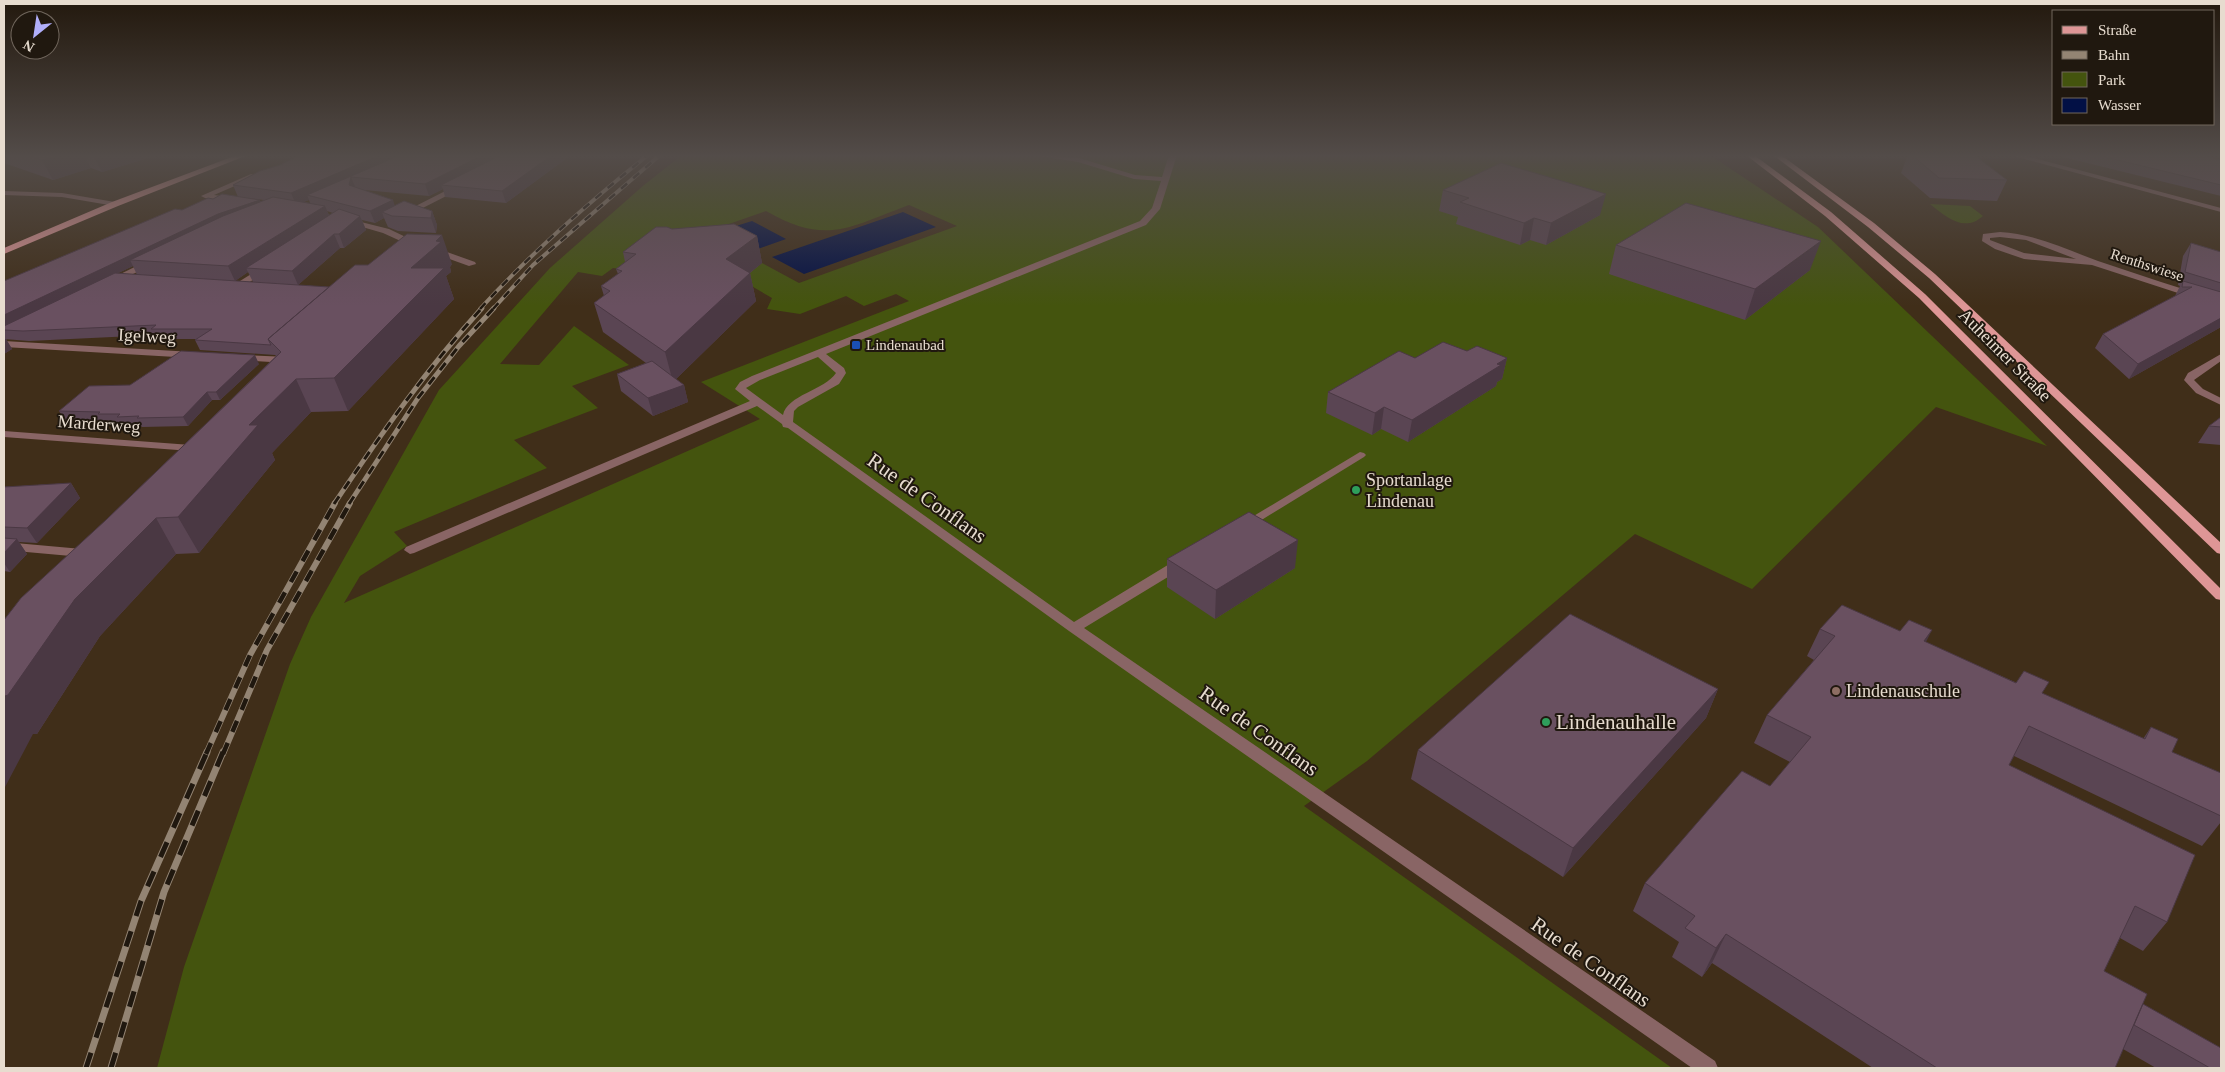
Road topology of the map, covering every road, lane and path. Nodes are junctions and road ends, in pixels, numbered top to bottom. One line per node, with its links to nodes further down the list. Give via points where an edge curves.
1 (113, 205): 11 (main road)
2 (423, 205): 8 (street)
3 (1157, 205): 23 (street, Rue de Conflans, via 1143,223)
4 (1816, 205): 40 (main road, Auheimer Straße, via 1922,296)
5 (1844, 205): 37 (main road, Auheimer Straße, via 1932,276)
6 (2203, 205): 7 (street)
7 (2221, 210)
8 (394, 219)
9 (337, 220): 10 (street, via 381,225)
10 (418, 245): 13 (street); 15 (street)
11 (4, 250)
12 (160, 258): 17 (street)
13 (400, 259)
14 (2092, 262): 14 (street, Renthswiese, via 2014,253 1995,247 1986,241 1986,236 2020,236); 21 (street, Renthswiese)
15 (472, 264)
16 (269, 265): 20 (street, via 232,286)
17 (117, 278): 18 (street); 19 (street)
18 (135, 280)
19 (100, 286)
20 (256, 287)
21 (2221, 304)
22 (4, 344): 24 (street, Igelweg)
23 (819, 353): 28 (street, Rue de Conflans, via 740,386 742,392); 30 (street, via 842,373 835,382 794,405 789,411)
24 (200, 355)
25 (229, 357): 27 (street, via 291,357)
26 (2221, 357): 29 (street, via 2189,380 2204,394)
27 (274, 373)
28 (757, 402): 30 (street, Rue de Conflans); 36 (street)
29 (2221, 402)
30 (787, 425): 41 (street, Rue de Conflans)
31 (4, 434): 33 (street, Marderweg, via 195,445)
32 (1360, 455): 34 (street)
33 (178, 462)
34 (1235, 531)
35 (4, 546): 39 (street, via 85,550)
36 (410, 550)
37 (2221, 550)
38 (1193, 556): 41 (street)
39 (68, 566)
40 (2221, 596)
41 (1074, 628): 42 (street, Rue de Conflans)
42 (1708, 1068)

